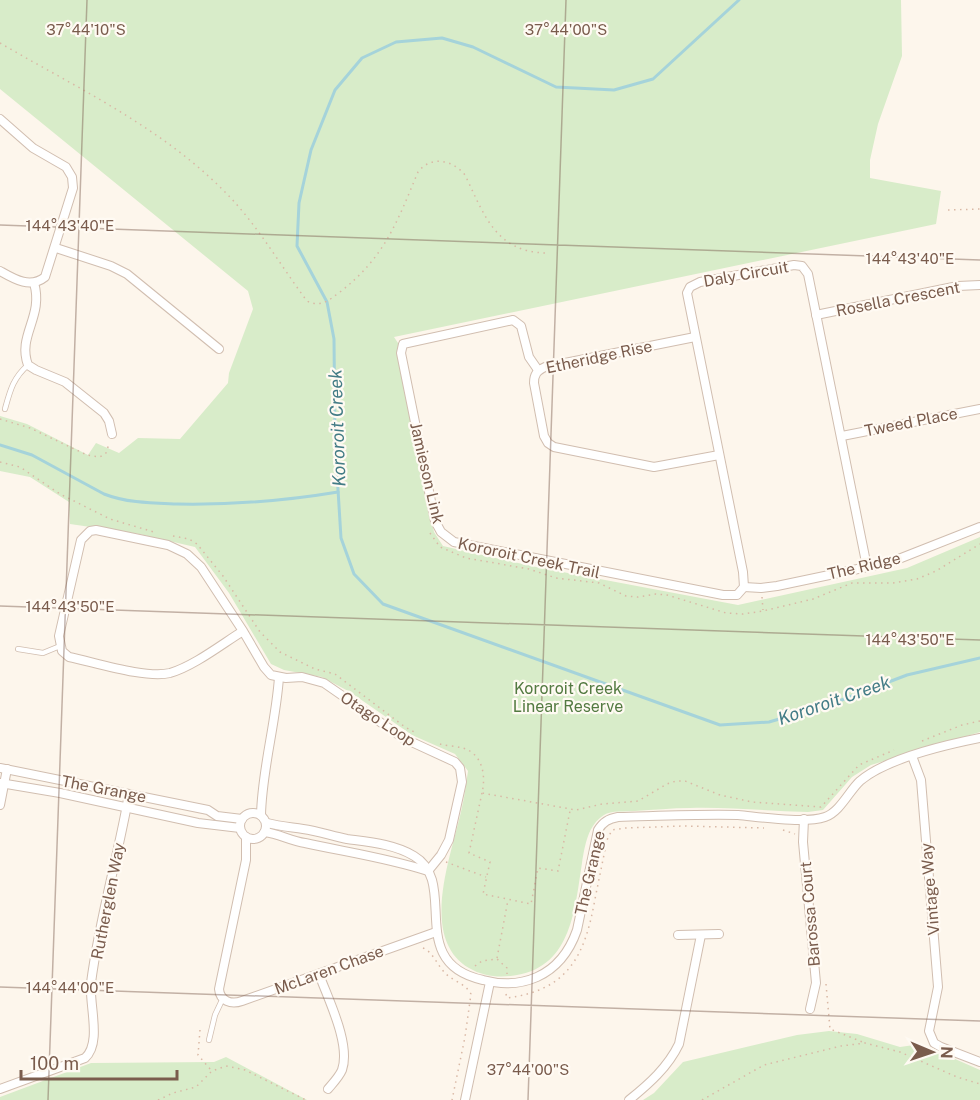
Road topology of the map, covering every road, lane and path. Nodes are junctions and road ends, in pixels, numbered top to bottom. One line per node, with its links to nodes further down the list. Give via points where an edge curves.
1 (0, 43): 6 (path, via 143,126 181,154 225,192 307,302 327,302 370,266 418,171 430,162 460,168 490,224 508,243 521,250)
2 (0, 119): 5 (street, via 33,148 66,167 72,177 73,188)
3 (980, 209): 4 (path)
4 (948, 210)
5 (56, 248): 8 (street, via 45,278); 12 (street, via 127,274)
6 (546, 253)
7 (0, 272): 8 (street)
8 (34, 283): 13 (street, via 37,304 24,351)
9 (980, 285): 10 (street, Rosella Crescent)
10 (816, 315): 11 (street, Daly Circuit, via 808,274 802,266 700,282 687,293); 19 (street, Daly Circuit)
11 (695, 337): 14 (street, Etheridge Rise); 20 (street, Daly Circuit)
12 (219, 349)
13 (28, 365): 15 (lane, via 13,381); 18 (street, via 65,382 104,413)
14 (538, 370): 20 (street, Etheridge Rise, via 534,382 544,436 554,447 654,467); 28 (street, Jamieson Link, via 529,357 521,326 513,320 403,344 401,353 435,521 441,532 454,542 711,592 736,595)
15 (5, 409)
16 (980, 410): 19 (street, Tweed Place)
17 (0, 419): 18 (path, via 95,457 106,453)
18 (112, 434)
19 (842, 436): 27 (street, Daly Circuit)
20 (719, 455): 28 (street, Daly Circuit)
21 (0, 462): 24 (path, via 20,467 60,494 110,519)
22 (980, 527): 27 (street, The Ridge, via 900,559)
23 (428, 528): 30 (path, Kororoit Creek Trail, via 440,548 466,558 529,568 556,578 599,583 626,597 656,594 726,613)
24 (160, 534)
25 (166, 535): 36 (path, via 197,544 260,632 280,652 335,674)
26 (980, 544): 30 (path, Kororoit Creek Trail, via 917,579 893,584 852,583 813,599)
27 (867, 567): 29 (street, The Ridge)
28 (744, 587): 29 (street, The Ridge)
29 (761, 588): 30 (path)
30 (764, 611)
31 (243, 631): 32 (street, via 169,673 143,672 69,657); 32 (street, via 201,567 187,554 168,545 96,530 84,535 79,544); 34 (street, via 267,671)
32 (60, 646): 33 (lane, via 43,653)
33 (18, 649)
34 (279, 677): 44 (street); 59 (street, Otago Loop, via 302,677 324,683 403,738 460,768 462,782 449,840)
35 (980, 721): 38 (path)
36 (419, 734)
37 (980, 738): 41 (street)
38 (918, 743)
39 (440, 744): 45 (path, via 468,750 478,760 484,772)
40 (897, 750): 49 (path, via 859,765 821,807 752,802 676,781 638,801)
41 (912, 756): 51 (street, The Grange, via 878,769 860,781 827,816); 80 (street, Vintage Way, via 921,780 938,987 929,1031 934,1043)
42 (4, 768): 43 (street); 46 (street, The Grange)
43 (2, 783): 47 (street); 48 (street, The Grange)
44 (261, 791): 50 (street); 53 (street)
45 (482, 793): 49 (path); 62 (path, via 470,853 490,862)
46 (129, 794): 48 (street, Rutherglen Way); 52 (street, The Grange, via 208,810)
47 (0, 805)
48 (126, 808): 52 (street, The Grange, via 198,824); 83 (street, Rutherglen Way, via 91,983 92,1050 85,1058)
49 (570, 810): 63 (path, via 558,871 538,868 531,904)
50 (252, 813): 52 (street); 53 (street)
51 (804, 819): 56 (street, Barossa Court); 74 (street, The Grange, via 700,815 609,819 598,830 572,945 549,970 526,982)
52 (241, 824): 57 (street)
53 (264, 824): 58 (street); 61 (street, via 292,841); 61 (street, via 388,846 414,856)
54 (770, 829): 74 (path, via 684,826 612,830 590,929 578,957 558,980 530,994 507,998)
55 (782, 830): 56 (path)
56 (803, 835): 76 (street, Barossa Court, via 816,983)
57 (246, 837): 58 (street); 60 (street)
58 (255, 839): 60 (street)
59 (441, 855): 61 (street, Otago Loop); 62 (path, via 447,864)
60 (246, 860): 75 (street, via 219,988)
61 (428, 871): 64 (street, The Grange, via 433,881)
62 (487, 877): 63 (path, via 483,894)
63 (508, 900): 69 (path)
64 (436, 932): 68 (street, McLaren Chase); 71 (street, The Grange, via 446,957)
65 (719, 934): 67 (street)
66 (678, 935): 67 (street)
67 (701, 935): 89 (street, via 679,1044 663,1069)
68 (421, 937): 70 (street, McLaren Chase); 87 (path, via 423,948 444,972 471,994)
69 (497, 959): 71 (path, via 475,965); 74 (path, via 507,968)
70 (319, 974): 75 (street, McLaren Chase, via 237,1003); 84 (street, via 341,1035 344,1058 342,1070)
71 (470, 976): 73 (street, The Grange)
72 (825, 978): 79 (path, via 830,1029)
73 (490, 982): 74 (street, The Grange); 88 (street)
74 (506, 984)
75 (223, 998): 78 (lane)
76 (810, 1009)
77 (200, 1030): 81 (path, via 198,1055)
78 (209, 1040)
79 (865, 1044): 82 (path, via 900,1052); 90 (path, via 764,1065)
80 (980, 1062)
81 (212, 1071): 85 (path, via 196,1087); 86 (path, via 226,1066 240,1069)
82 (980, 1084)
83 (0, 1089)
84 (328, 1089)
85 (158, 1100)
86 (306, 1100)
87 (452, 1100)
88 (465, 1100)
89 (629, 1100)
90 (702, 1100)

